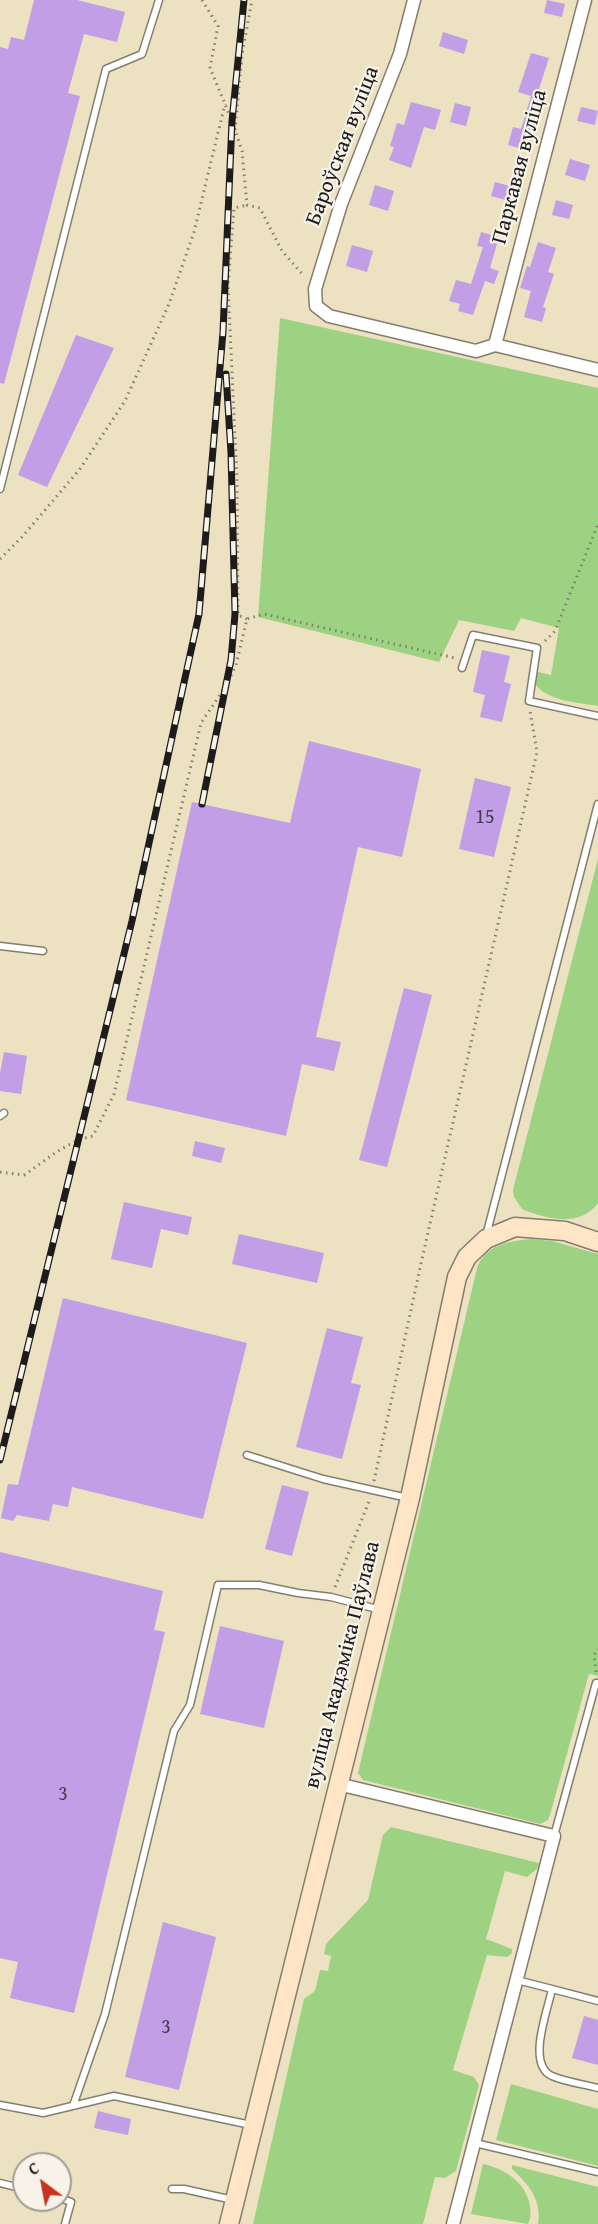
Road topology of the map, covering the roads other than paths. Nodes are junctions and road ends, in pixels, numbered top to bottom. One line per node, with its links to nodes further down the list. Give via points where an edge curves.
1 (159, 0): 6 (lane, via 142,54 106,69)
2 (414, 0): 4 (street, Бароўская вуліца, via 400,54 341,204 315,289 315,306 329,316 476,351)
3 (585, 0): 4 (street, Паркавая вуліца)
4 (495, 345): 5 (street)
5 (598, 370)
6 (0, 489)
7 (462, 668): 8 (lane, via 473,635 537,648 529,701)
8 (598, 716)
9 (598, 804): 12 (lane)
10 (0, 946): 11 (lane)
11 (43, 951)
12 (486, 1239): 13 (main road, вуліца Акадэміка Паўлава, via 515,1227 565,1231); 15 (main road, вуліца Акадэміка Паўлава, via 467,1257 457,1277)
13 (598, 1242)
14 (247, 1455): 15 (lane, via 323,1479)
15 (410, 1498): 16 (main road, вуліца Акадэміка Паўлава)
16 (381, 1610): 18 (main road, вуліца Акадэміка Паўлава); 25 (lane, via 259,1585 218,1585 190,1705 174,1731 105,2014)
17 (597, 1683): 19 (lane)
18 (338, 1784): 19 (street); 26 (main road, вуліца Акадэміка Паўлава)
19 (554, 1836): 20 (street)
20 (517, 1980): 21 (lane); 27 (street)
21 (552, 1989): 22 (lane); 23 (lane, via 538,2052 543,2069 551,2075)
22 (598, 2001)
23 (598, 2088)
24 (0, 2105): 25 (lane, via 43,2113)
25 (73, 2106): 26 (lane, via 114,2096)
26 (254, 2126): 30 (main road, вуліца Акадэміка Паўлава)
27 (475, 2143): 28 (lane); 32 (street)
28 (598, 2172)
29 (172, 2189): 30 (lane)
30 (235, 2200): 31 (main road, вуліца Акадэміка Паўлава)
31 (229, 2224)
32 (453, 2224)

